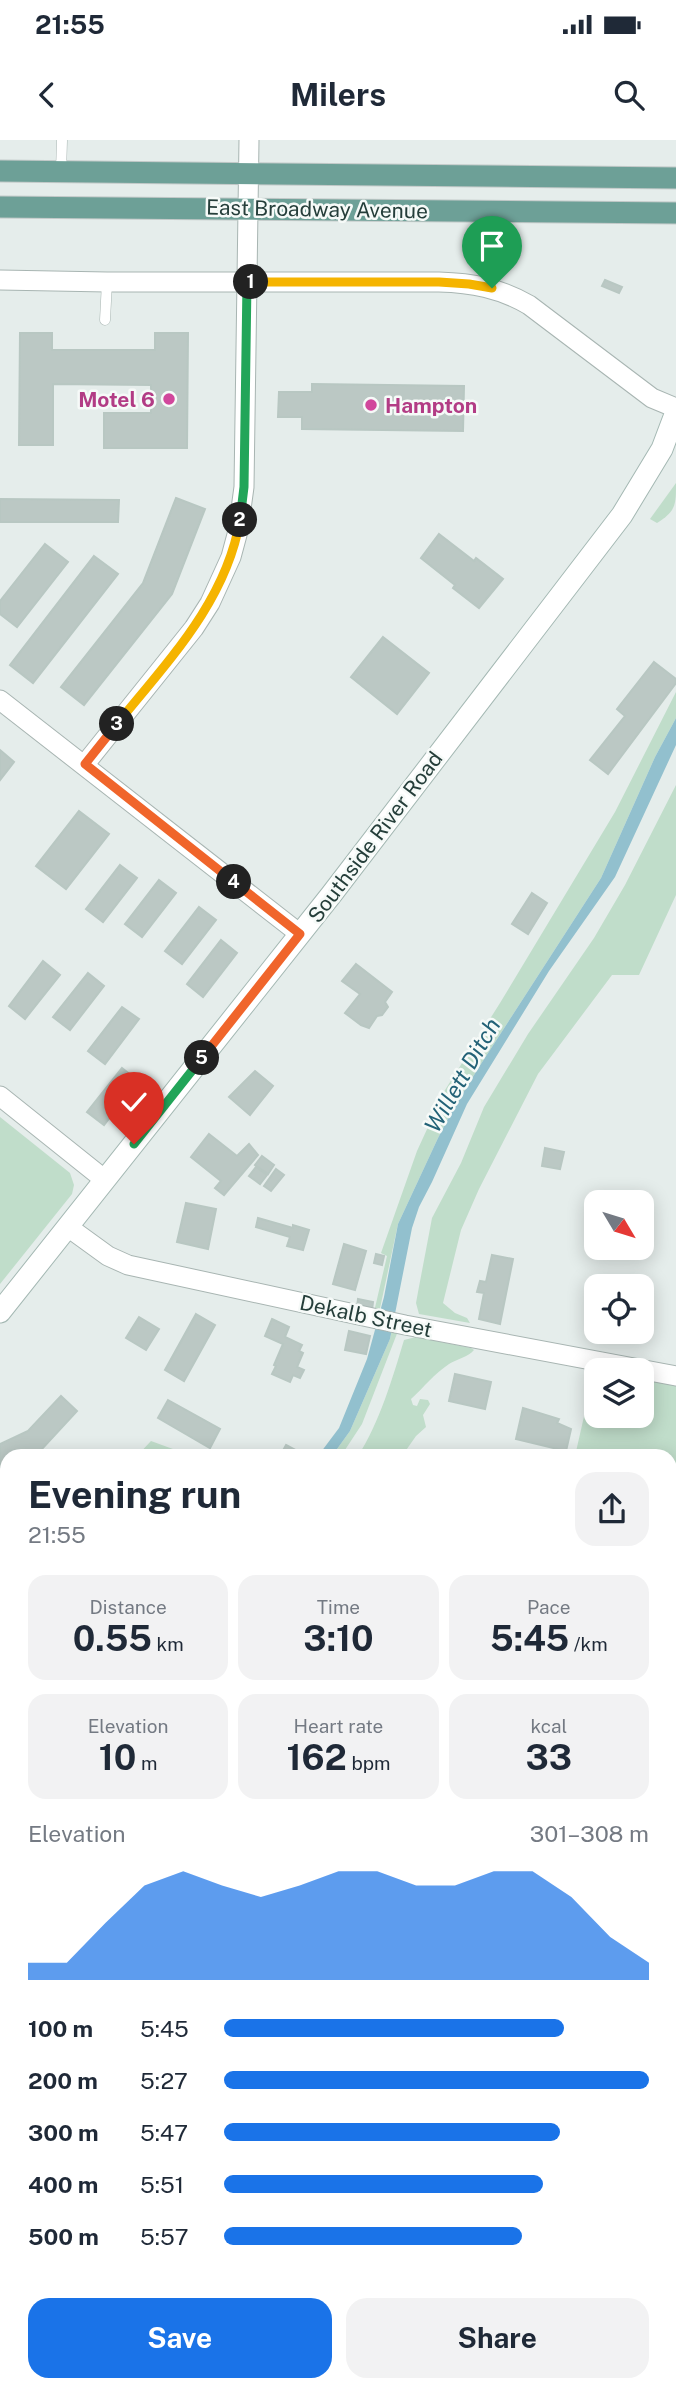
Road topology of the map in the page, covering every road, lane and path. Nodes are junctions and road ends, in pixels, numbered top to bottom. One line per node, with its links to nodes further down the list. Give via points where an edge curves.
1 (62, 140): 4 (lane)
2 (249, 140): 5 (street)
3 (0, 171): 4 (main road, East Broadway Avenue)
4 (61, 172): 5 (main road, East Broadway Avenue)
5 (249, 175): 6 (main road, East Broadway Avenue); 8 (street)
6 (676, 177)
7 (0, 207): 8 (main road, East Broadway Avenue)
8 (248, 208): 9 (main road, East Broadway Avenue); 12 (street)
9 (676, 214)
10 (0, 280): 11 (street)
11 (107, 282): 12 (street); 13 (lane)
12 (247, 282): 14 (street, via 439,282 492,288 529,305 652,398); 16 (street, via 244,487 230,557 194,628)
13 (104, 320)
14 (676, 410): 17 (main road, Southside River Road, via 657,459 622,515)
15 (0, 699): 16 (street)
16 (85, 764): 17 (street)
17 (300, 934): 19 (main road, Southside River Road)
18 (0, 1096): 19 (street)
19 (105, 1180): 20 (main road, Southside River Road)
20 (68, 1227): 21 (main road, Southside River Road); 22 (street, Dekalb Street, via 128,1265 400,1324)
21 (0, 1312)
22 (676, 1376)

